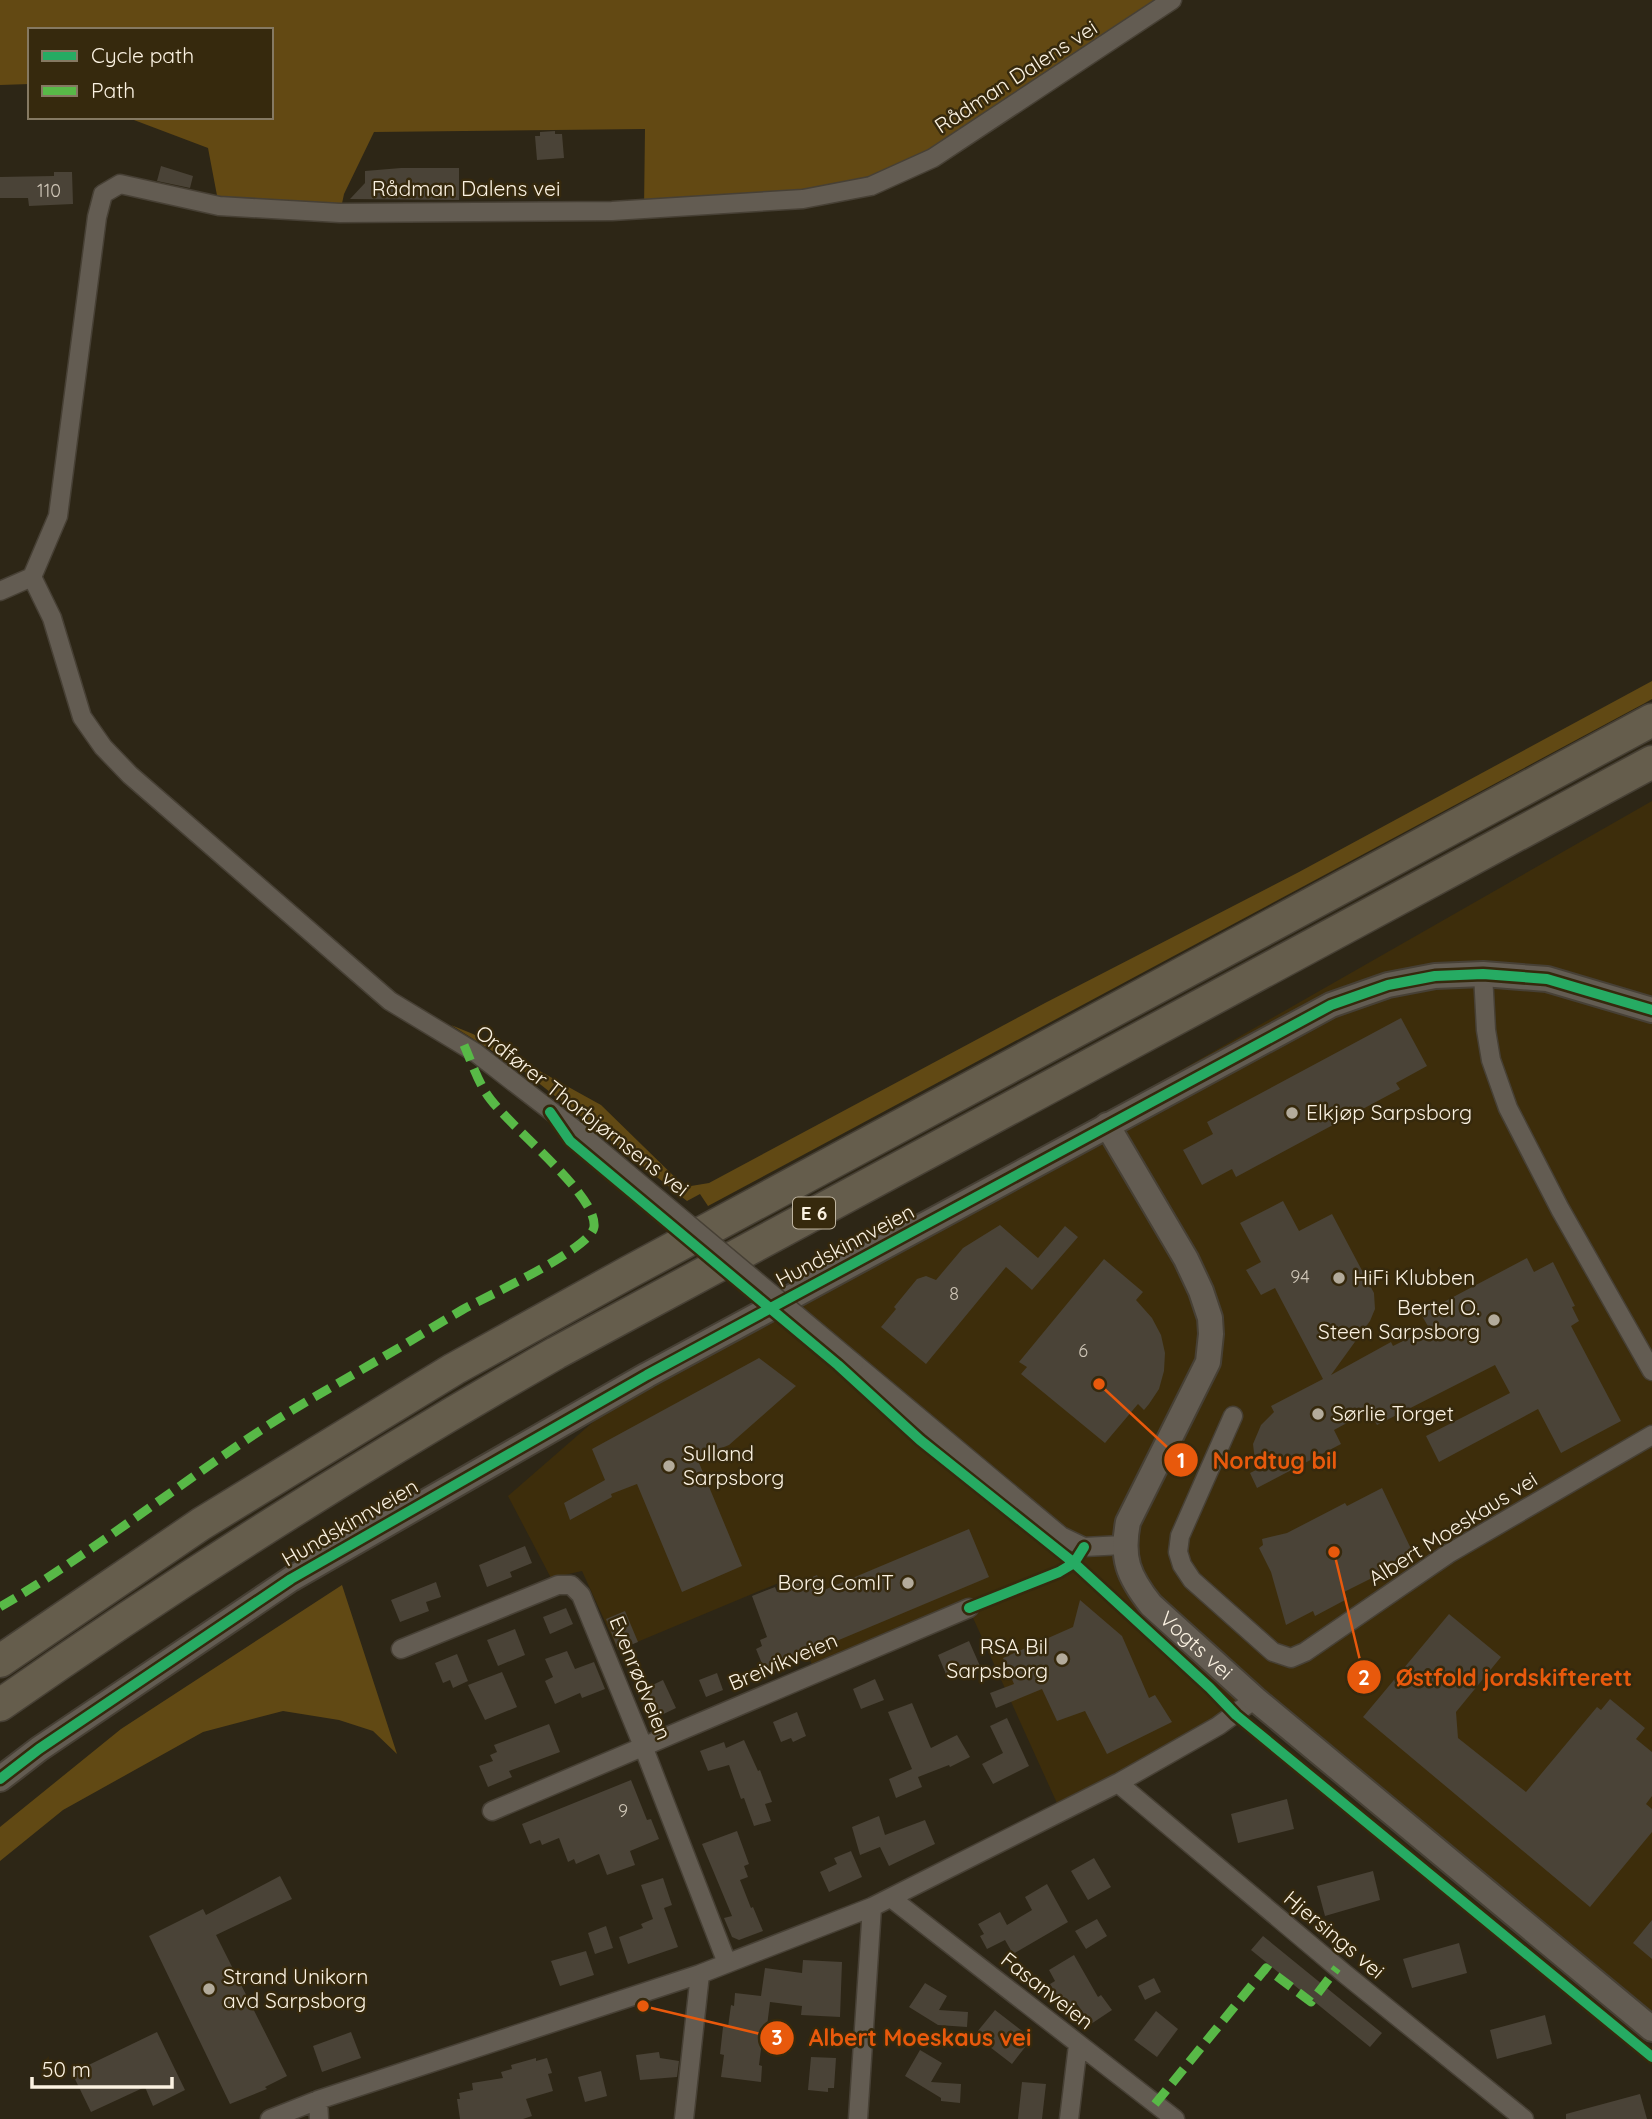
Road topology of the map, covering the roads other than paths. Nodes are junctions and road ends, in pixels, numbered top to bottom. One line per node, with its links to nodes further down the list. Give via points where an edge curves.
1 (1172, 0): 2 (street, Rådman Dalens vei, via 933,158 871,186 803,199 612,211 340,213 219,206 120,184 103,194 97,217 58,516)
2 (32, 577): 3 (street); 12 (street, Ordfører Thorbjørnsens vei, bridge, via 52,618 82,716 130,775 390,1001 476,1052 577,1131 1061,1536 1084,1547)
3 (0, 591)
4 (1652, 720): 15 (highway, E 6, via 465,1363 201,1524)
5 (1652, 762): 17 (highway, E 6, via 556,1353 290,1511 132,1613)
6 (1483, 974): 7 (street, Hundskinnveien, via 1547,979); 8 (street, Hundskinnveien, via 1435,976 1388,985 1331,1006); 9 (street, via 1491,1060 1508,1108)
7 (1652, 1010)
8 (1107, 1125): 12 (street, via 1186,1259 1201,1291 1211,1334 1208,1362 1128,1522); 19 (street, Hundskinnveien, via 647,1375 291,1578)
9 (1652, 1371)
10 (1233, 1416): 11 (street, Albert Moeskaus vei, via 1180,1536 1178,1552 1182,1565 1206,1595 1273,1652 1291,1658 1471,1539)
11 (1652, 1435)
12 (1124, 1545): 16 (street, Vogts vei, via 1133,1579 1151,1605)
13 (969, 1608): 18 (street, Breivikveien)
14 (401, 1649): 18 (street, Evenrødveien, via 558,1585 571,1585 581,1595)
15 (0, 1661)
16 (1255, 1699): 20 (street, via 1218,1726); 26 (street, Vogts vei)
17 (0, 1706)
18 (643, 1746): 21 (street, Breivikveien); 24 (street, Evenrødveien)
19 (0, 1779)
20 (1118, 1783): 22 (street); 35 (street, Hjersings vei)
21 (492, 1811)
22 (891, 1898): 23 (street); 27 (street, Fasanveien)
23 (872, 1908): 24 (street); 32 (street)
24 (727, 1964): 25 (street)
25 (700, 1974): 28 (street); 31 (street)
26 (1652, 2029)
27 (1078, 2045): 33 (street); 34 (street, Fasanveien)
28 (318, 2100): 29 (street); 30 (street)
29 (270, 2119)
30 (319, 2119)
31 (684, 2119)
32 (858, 2119)
33 (1069, 2119)
34 (1175, 2119)
35 (1524, 2119)

